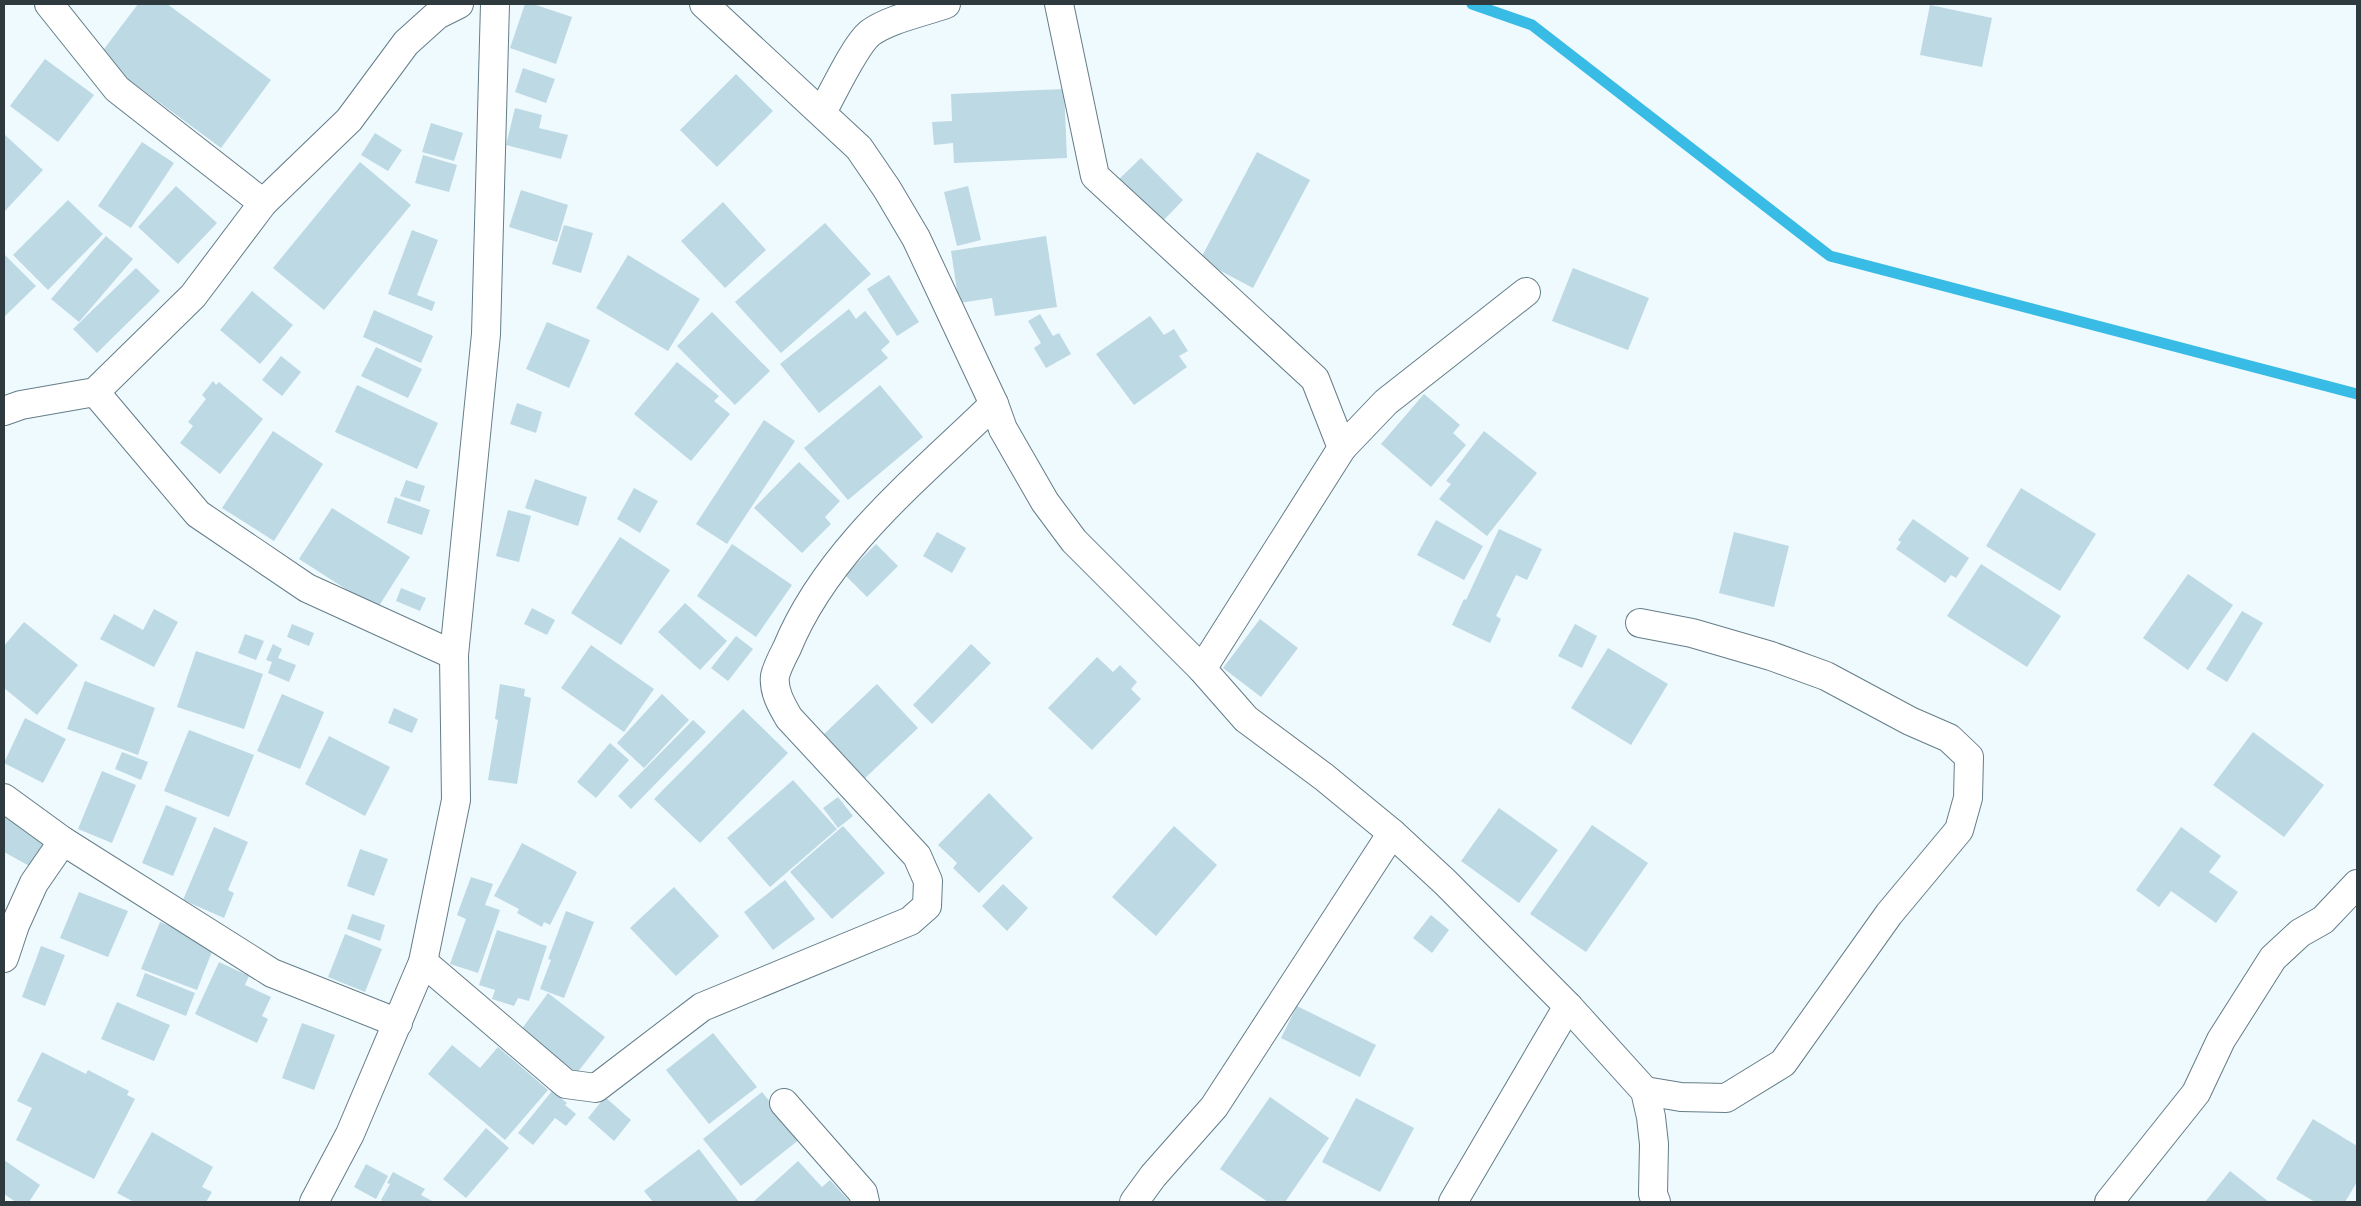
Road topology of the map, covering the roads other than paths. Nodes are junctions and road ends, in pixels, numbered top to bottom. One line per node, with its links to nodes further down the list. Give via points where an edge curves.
1 (49, 4): 8 (street, via 117,89)
2 (459, 4): 8 (street, via 438,15 406,43 349,120)
3 (495, 4): 15 (street, via 486,334)
4 (704, 4): 7 (street)
5 (946, 4): 7 (street, via 870,34)
6 (1059, 4): 13 (street, via 1095,176 1315,379)
7 (822, 112): 11 (street, via 859,148 916,238)
8 (263, 203): 10 (street, via 193,296)
9 (1526, 292): 13 (street, via 1386,402)
10 (95, 392): 12 (street); 15 (street, via 198,514 307,588)
11 (994, 404): 16 (street, via 1003,429 1045,502 1074,541); 22 (street, via 853,542 816,593 792,635 775,676 778,697 789,718 917,856 928,881 927,906 910,921 702,1007 596,1088 566,1084)
12 (4, 411)
13 (1342, 448): 16 (street)
14 (1640, 623): 25 (street, via 1692,633 1826,676 1949,738 1968,757 1968,798 1959,830 1889,914 1783,1063 1726,1098 1682,1097)
15 (454, 655): 22 (street, via 456,800)
16 (1202, 669): 18 (street, via 1246,719)
17 (4, 798): 19 (street)
18 (1392, 833): 23 (street); 29 (street, via 1214,1107)
19 (63, 841): 21 (street, via 34,883); 24 (street, via 272,973)
20 (2357, 884): 32 (street, via 2323,920 2300,933 2273,958 2221,1040 2196,1093)
21 (4, 958)
22 (423, 962): 24 (street)
23 (1568, 1006): 25 (street); 30 (street)
24 (398, 1022): 27 (street, via 350,1134)
25 (1645, 1091): 31 (street, via 1653,1135 1653,1194)
26 (784, 1103): 28 (street, via 863,1193)
27 (314, 1202)
28 (864, 1202)
29 (1134, 1202)
30 (1453, 1202)
31 (1656, 1202)
32 (2109, 1202)

